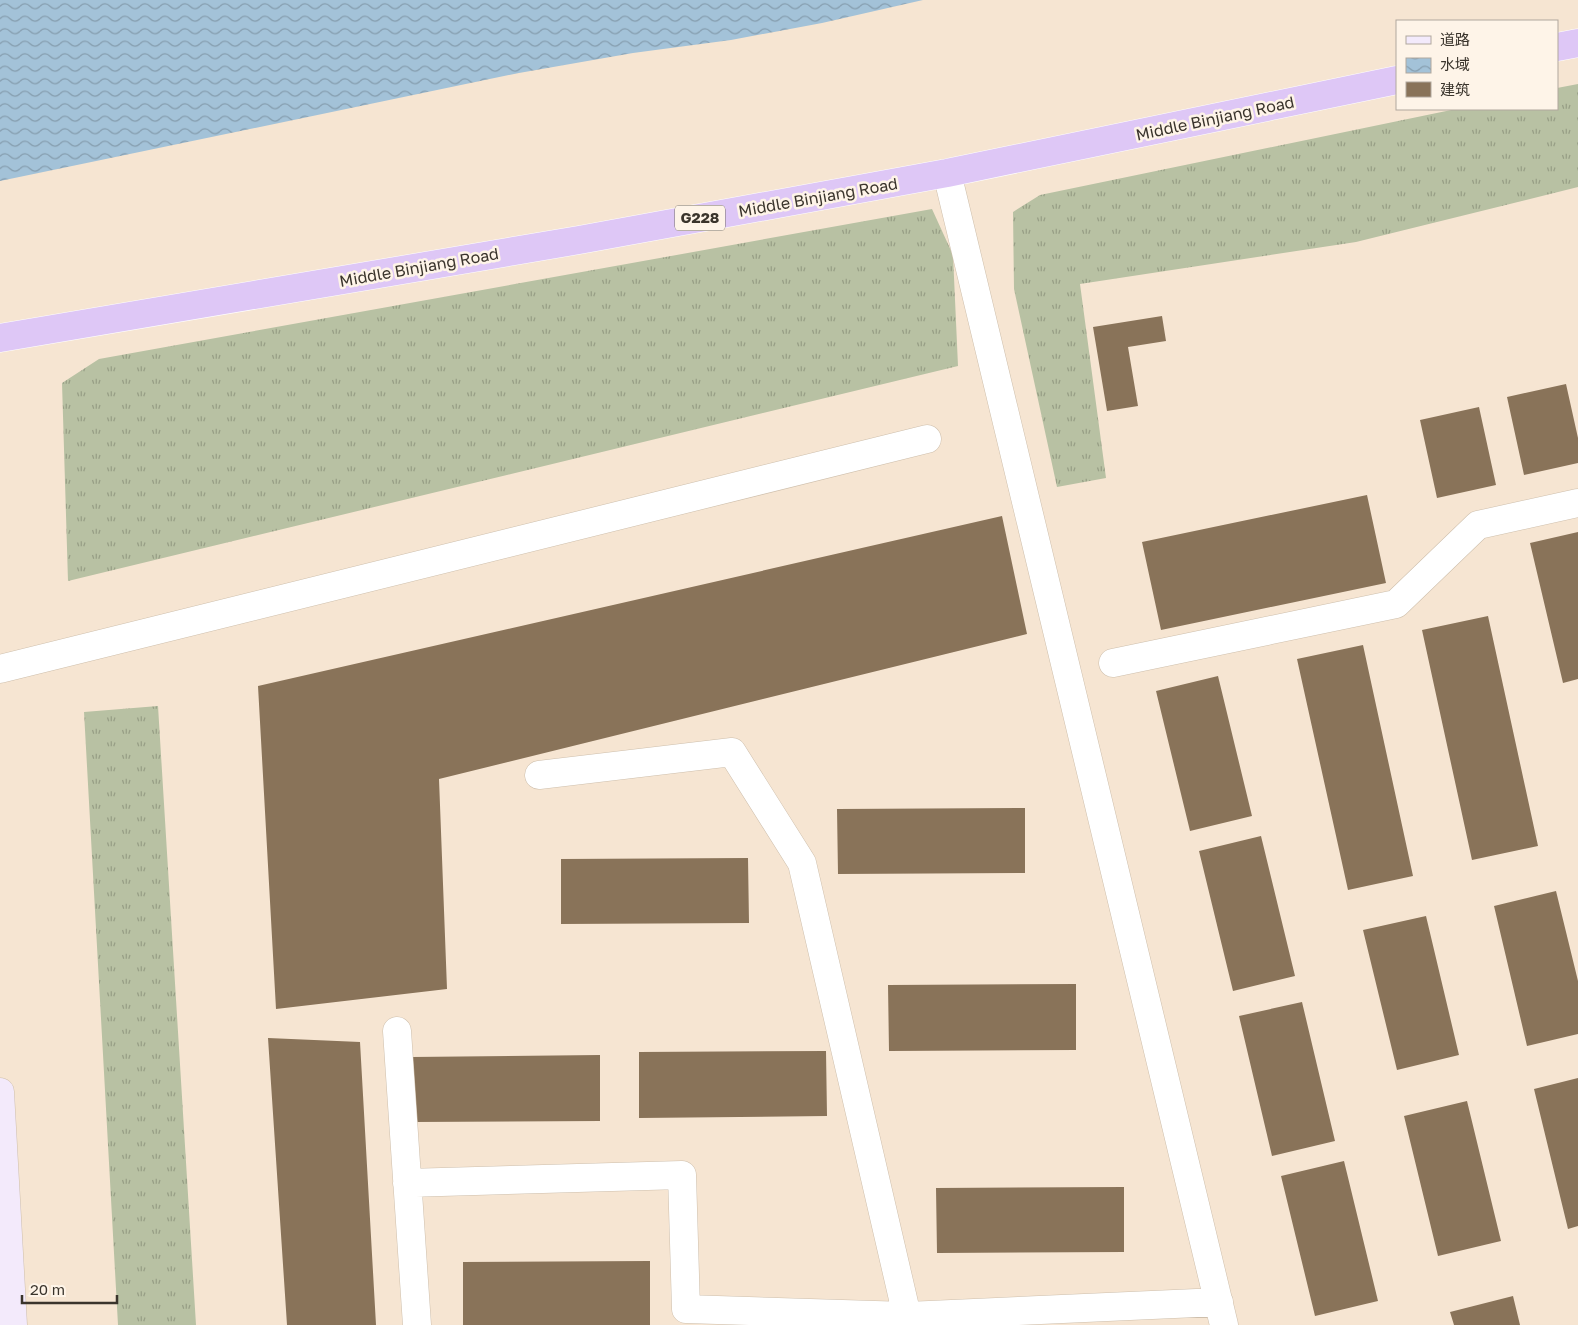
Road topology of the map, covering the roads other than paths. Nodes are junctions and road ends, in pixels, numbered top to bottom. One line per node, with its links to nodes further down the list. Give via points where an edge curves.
1 (1578, 43): 2 (highway)
2 (1558, 47)
3 (1396, 80): 4 (highway, Middle Binjiang Road / G228)
4 (947, 173): 5 (highway, Middle Binjiang Road / G228, via 579,240); 14 (street)
5 (0, 338)
6 (927, 439): 9 (street)
7 (1578, 503): 8 (street, via 1478,525 1396,604)
8 (1113, 664)
9 (0, 669)
10 (539, 775): 15 (street, via 732,752 802,862)
11 (397, 1031): 13 (street)
12 (0, 1092): 16 (main road)
13 (407, 1183): 15 (street, via 682,1175 686,1309); 17 (street)
14 (1221, 1313): 15 (street)
15 (909, 1320)
16 (13, 1325)
17 (417, 1325)

